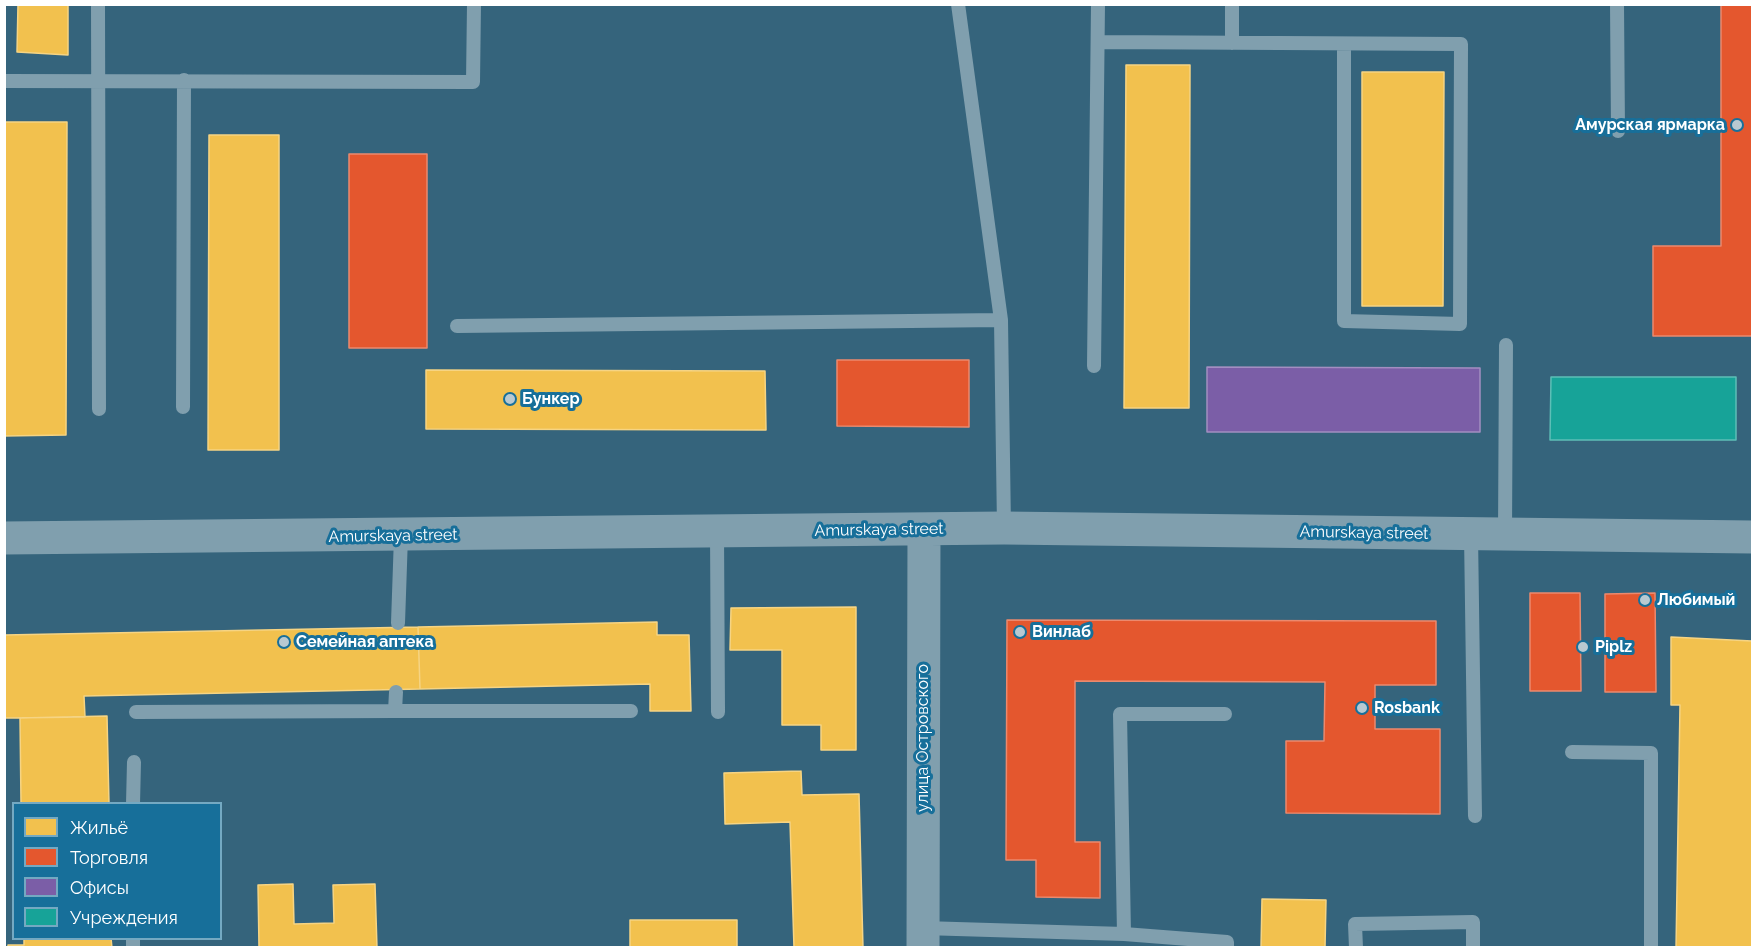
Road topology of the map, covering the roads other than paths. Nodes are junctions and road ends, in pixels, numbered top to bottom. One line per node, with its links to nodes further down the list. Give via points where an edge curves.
1 (98, 4): 12 (lane)
2 (474, 4): 10 (lane, via 473,82)
3 (958, 4): 14 (lane)
4 (1098, 4): 7 (lane)
5 (1232, 4): 8 (lane)
6 (1617, 4): 13 (lane)
7 (1098, 42): 8 (lane); 17 (lane)
8 (1232, 43): 9 (lane)
9 (1344, 44): 9 (lane, via 1461,44 1460,324 1344,321)
10 (184, 80): 12 (lane); 18 (lane)
11 (4, 81): 12 (lane)
12 (98, 81): 19 (lane)
13 (1618, 131)
14 (1001, 320): 15 (lane); 20 (lane)
15 (457, 326)
16 (1506, 345): 24 (lane)
17 (1094, 366)
18 (183, 407)
19 (99, 409)
20 (1004, 528): 21 (street, Amurskaya street); 23 (street, Amurskaya street)
21 (924, 529): 22 (street, Amurskaya street); 40 (street, улица Островского)
22 (717, 532): 25 (street, Amurskaya street); 33 (lane)
23 (1471, 534): 24 (street, Amurskaya street); 38 (lane)
24 (1505, 534): 26 (street, Amurskaya street)
25 (401, 536): 27 (street, Amurskaya street); 28 (lane)
26 (1752, 537)
27 (4, 538)
28 (398, 623)
29 (396, 692): 30 (lane)
30 (395, 711): 31 (lane); 32 (lane)
31 (631, 711)
32 (136, 712)
33 (718, 712)
34 (1225, 714): 39 (lane, via 1120,714)
35 (1572, 752): 44 (lane, via 1651,753)
36 (134, 762): 37 (lane)
37 (133, 802)
38 (1475, 816)
39 (1124, 934): 40 (lane); 41 (lane, via 1227,942)
40 (923, 938)
41 (1227, 948)
42 (1356, 948): 43 (lane, via 1355,924 1473,922)
43 (1473, 948)
44 (1651, 948)

